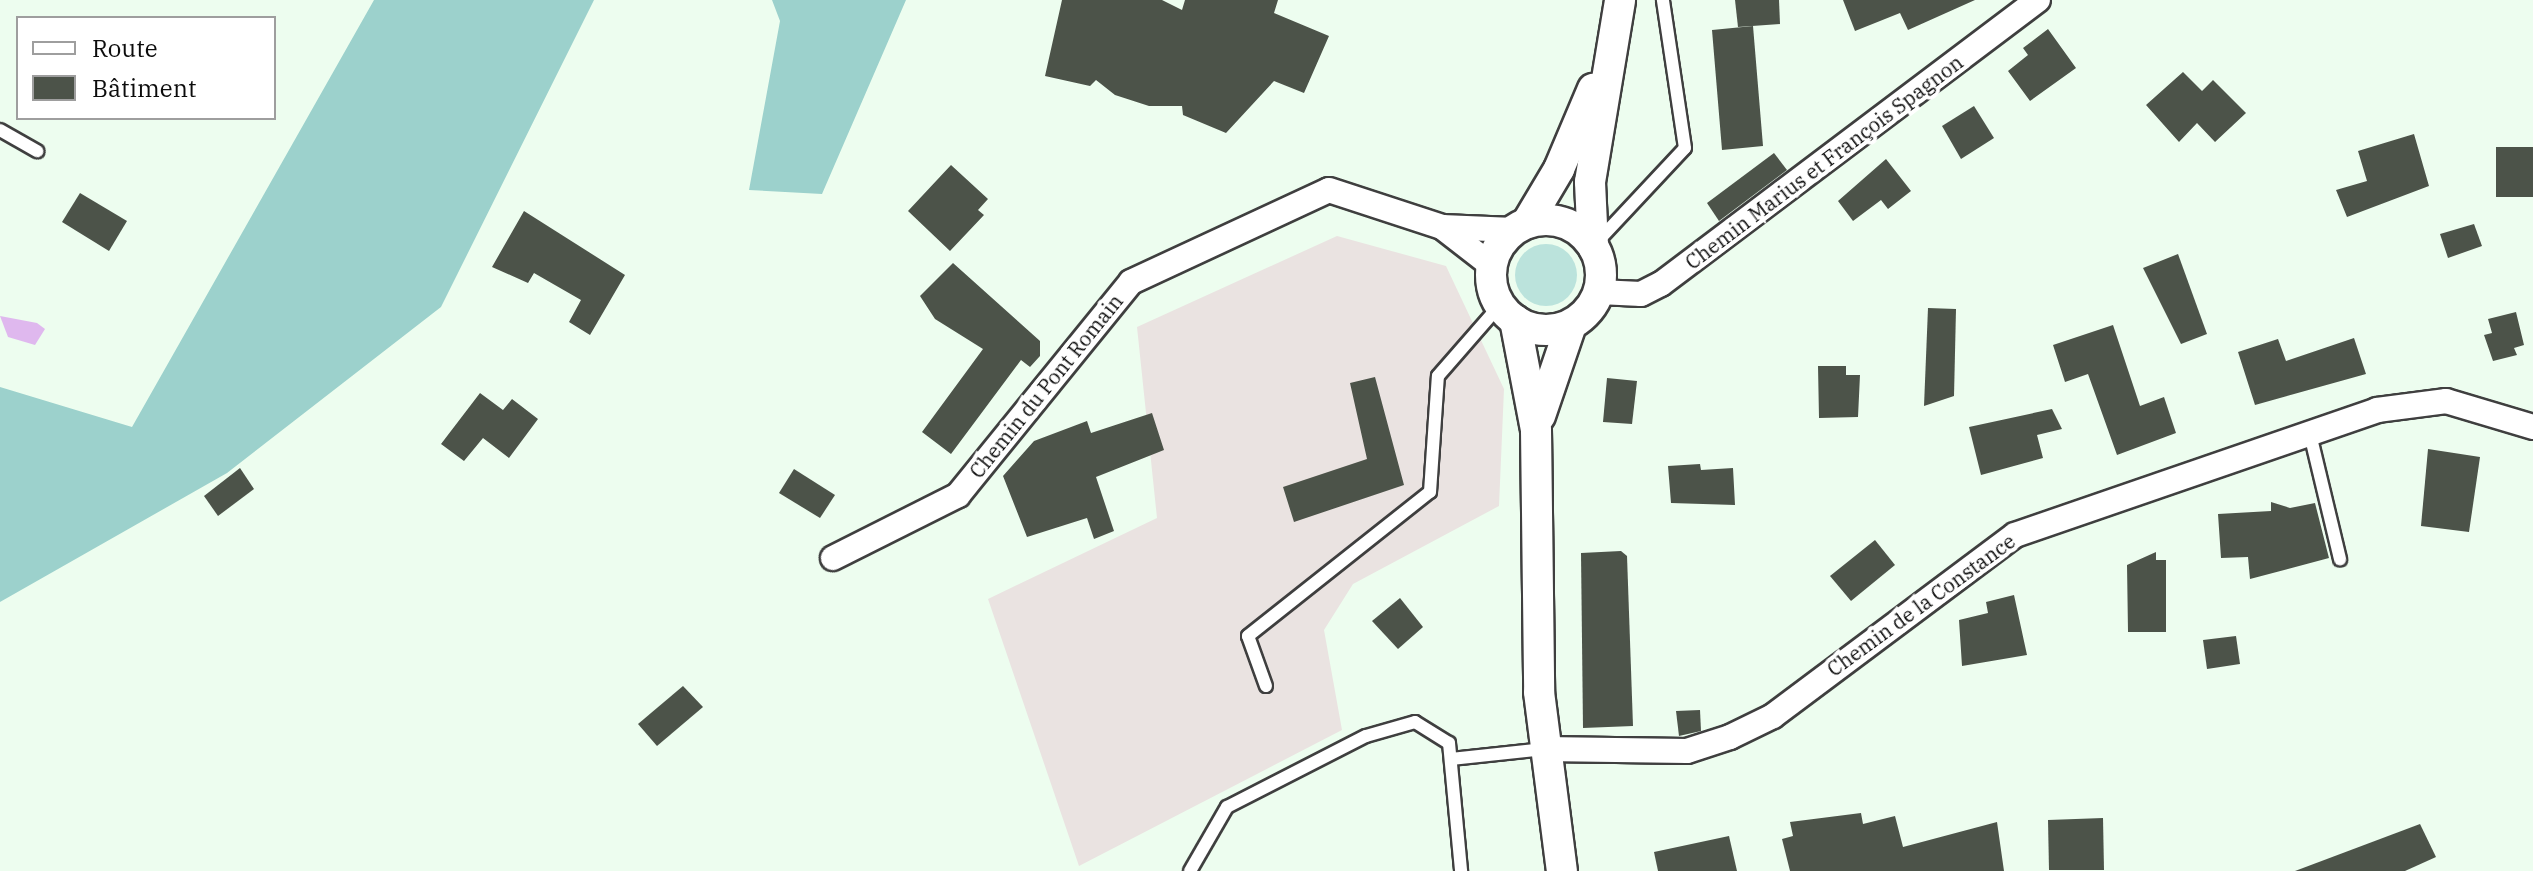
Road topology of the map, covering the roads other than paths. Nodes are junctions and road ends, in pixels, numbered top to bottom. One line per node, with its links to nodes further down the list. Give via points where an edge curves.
1 (1620, 0): 4 (street)
2 (1663, 0): 9 (lane, via 1685,148)
3 (2038, 0): 11 (street, Chemin Marius et François Spagnon, via 1661,284 1641,294)
4 (1612, 47): 7 (street, via 1559,169); 9 (street, via 1590,182)
5 (0, 130): 6 (lane)
6 (37, 151)
7 (1520, 226): 8 (street, Chemin du Pont Romain); 9 (street, via 1571,225); 10 (street)
8 (1442, 227): 10 (street, Chemin du Pont Romain); 17 (street, Chemin du Pont Romain, via 1329,190 1131,282 958,495)
9 (1593, 246): 11 (street)
10 (1491, 265): 12 (street)
11 (1599, 292): 13 (street)
12 (1507, 313): 13 (street, via 1542,330); 15 (street); 19 (lane, via 1438,376 1430,492 1248,636)
13 (1571, 325): 15 (street)
14 (2533, 427): 16 (street, Chemin de la Constance, via 2446,401 2377,410)
15 (1536, 430): 20 (street)
16 (2310, 434): 18 (lane); 20 (street, Chemin de la Constance, via 2015,535 1773,716 1730,737 1687,751)
17 (833, 558)
18 (2340, 559)
19 (1266, 686)
20 (1544, 749): 21 (lane); 24 (street)
21 (1451, 759): 22 (lane, via 1449,743 1415,722 1366,736 1227,807); 23 (lane)
22 (1190, 871)
23 (1461, 871)
24 (1562, 871)

